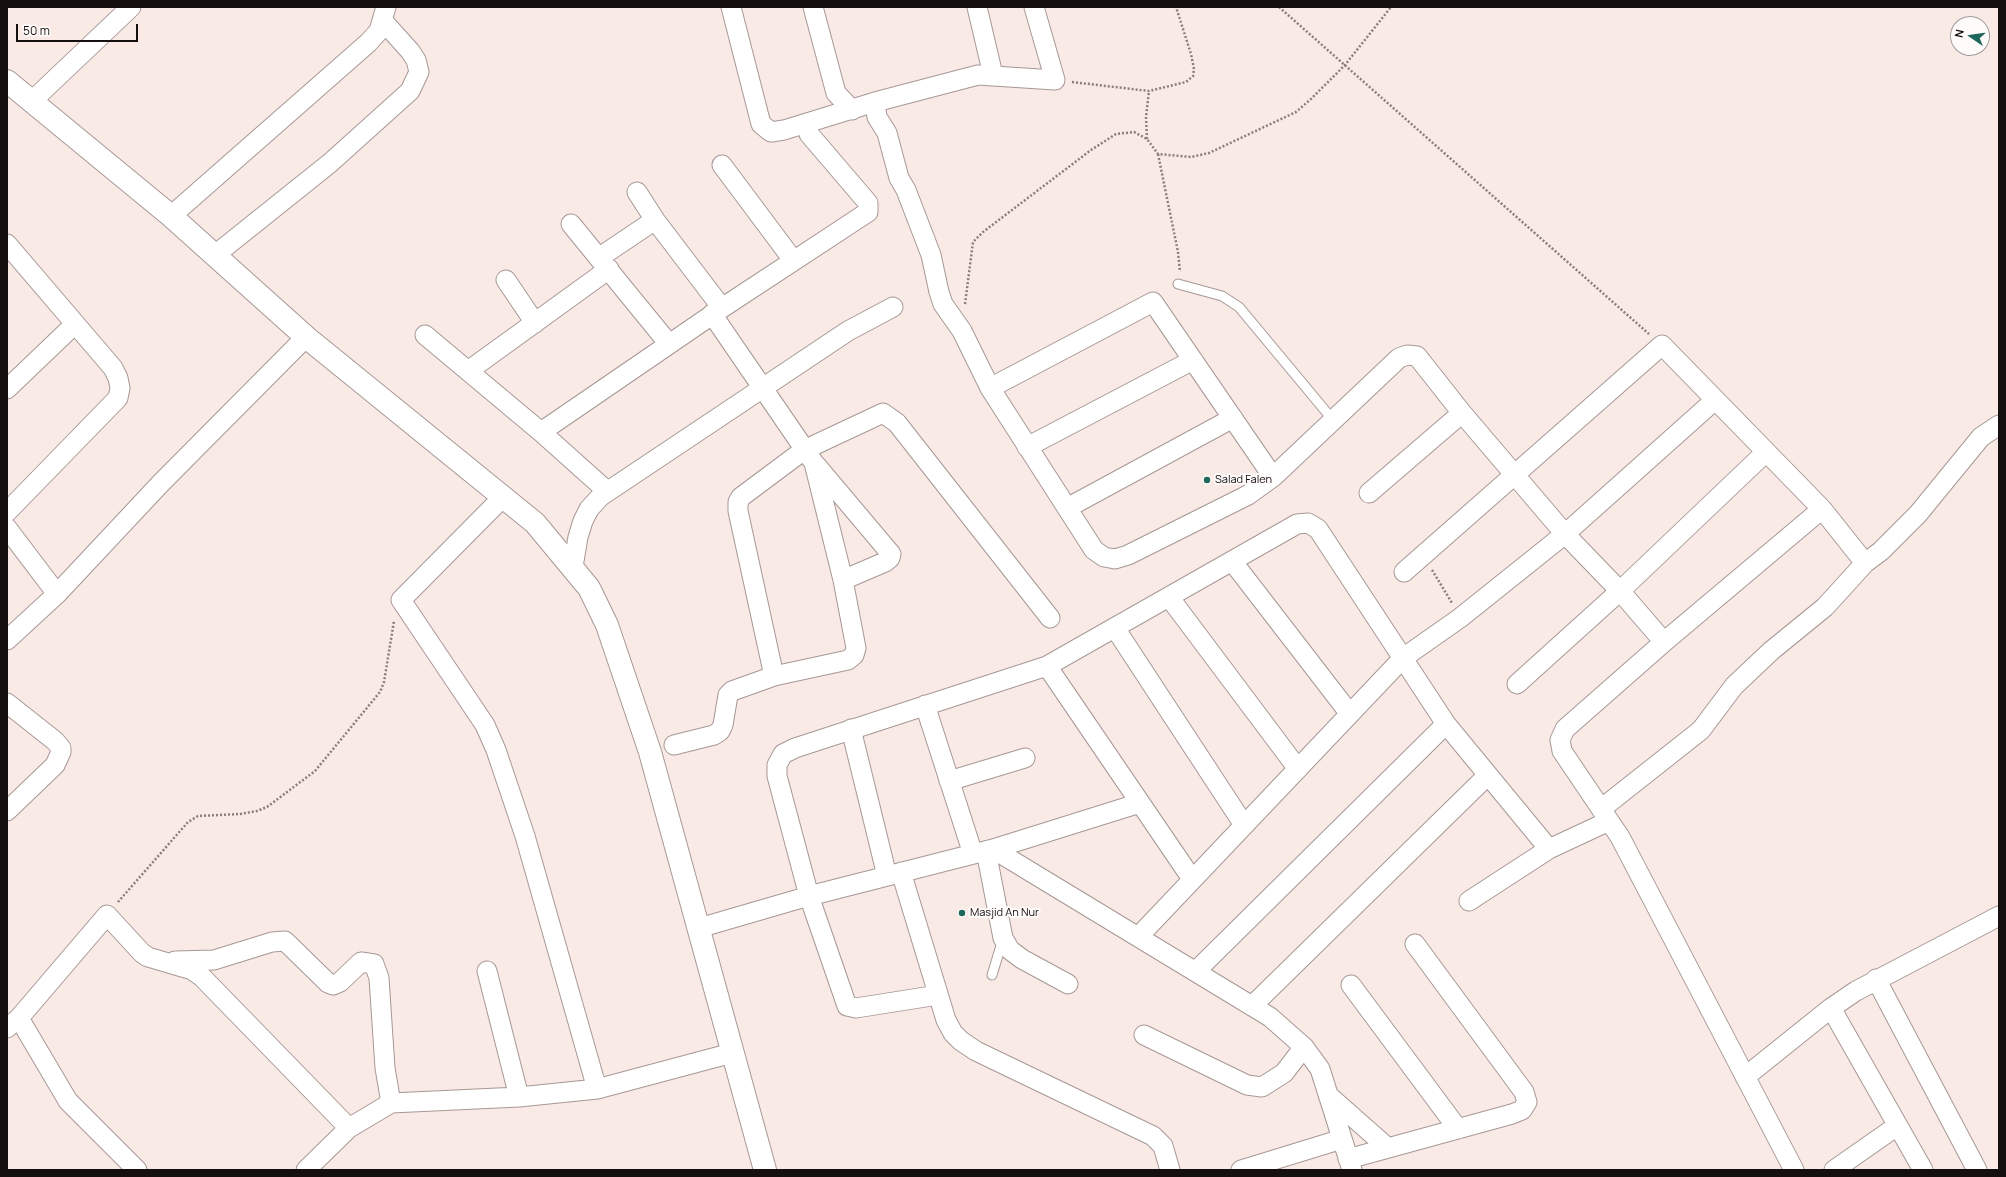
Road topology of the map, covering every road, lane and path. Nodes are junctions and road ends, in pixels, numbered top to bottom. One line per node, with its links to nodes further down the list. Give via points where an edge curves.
1 (131, 7): 15 (street)
2 (731, 7): 17 (street, via 761,124 770,132)
3 (813, 7): 17 (street, via 836,93)
4 (977, 7): 11 (street)
5 (1034, 7): 12 (street)
6 (1176, 7): 14 (path, via 1191,54 1193,76 1186,82)
7 (1280, 7): 10 (path)
8 (1391, 7): 10 (path)
9 (384, 14): 23 (street, via 379,31 368,43); 27 (street, via 416,60 420,72 410,91 330,163)
10 (1345, 65): 20 (path, via 1296,112 1209,153 1191,157); 40 (path)
11 (993, 75): 12 (street); 16 (street, via 978,75)
12 (1055, 80): 14 (path)
13 (7, 82): 15 (street)
14 (1149, 91): 19 (path)
15 (32, 101): 23 (street)
16 (875, 102): 17 (street); 36 (street, via 899,178 931,254 943,304)
17 (852, 110)
18 (809, 134): 28 (street, via 868,203 869,208 864,214)
19 (1146, 139): 20 (path); 36 (path, via 1134,132 1116,134 1091,150 973,242)
20 (1158, 154): 31 (path, via 1180,269)
21 (722, 165): 28 (street)
22 (637, 192): 24 (street)
23 (171, 216): 27 (street)
24 (655, 220): 29 (street); 33 (street)
25 (571, 224): 29 (street)
26 (7, 244): 35 (street)
27 (215, 255): 38 (street)
28 (793, 260): 33 (street)
29 (604, 263): 34 (street); 39 (street)
30 (506, 280): 34 (street)
31 (1178, 284): 49 (lane, via 1222,296 1239,307)
32 (893, 307): 45 (street, via 848,331)
33 (717, 311): 39 (street); 45 (street)
34 (535, 322): 42 (street)
35 (75, 324): 44 (street); 62 (street, via 113,368 120,388 118,398)
36 (962, 331): 43 (street)
37 (424, 335): 42 (street)
38 (306, 337): 59 (street); 72 (street, via 161,483)
39 (669, 344): 51 (street)
40 (1662, 345): 46 (street); 55 (street)
41 (1192, 360): 43 (street, via 1153,302); 48 (street); 52 (street)
42 (468, 371): 51 (street)
43 (990, 388): 52 (street)
44 (7, 389)
45 (763, 389): 54 (street); 57 (street)
46 (1715, 400): 53 (street); 64 (street)
47 (1462, 413): 49 (street, via 1417,356 1407,354 1399,358); 55 (street); 58 (street)
48 (1233, 418): 56 (street); 60 (street)
49 (1333, 420): 56 (street)
50 (1999, 425): 67 (street, via 1981,438 1918,514)
51 (541, 432): 57 (street)
52 (1027, 447): 60 (street)
53 (1766, 452): 61 (street); 71 (street)
54 (809, 457): 70 (street); 70 (street, via 891,554 884,562); 75 (street, via 883,413 890,417); 82 (street, via 742,496 738,502)
55 (1514, 474): 64 (street); 65 (street)
56 (1273, 477): 60 (street, via 1248,495 1128,555 1115,559 1104,557 1094,550)
57 (607, 491): 68 (street, via 589,509 583,521)
58 (1369, 493)
59 (503, 497): 68 (street, via 535,523); 74 (street)
60 (1067, 508)
61 (1822, 509): 67 (street); 79 (street)
62 (7, 512)
63 (7, 528): 72 (street)
64 (1565, 534): 71 (street); 76 (street)
65 (1424, 555): 69 (street); 76 (path)
66 (1232, 562): 73 (street); 80 (street, via 1297,524 1308,523 1318,529); 86 (street)
67 (1865, 563): 96 (street, via 1825,607 1771,651 1734,686 1701,730)
68 (573, 568): 106 (street, via 589,588 607,625 650,752)
69 (1404, 572)
70 (843, 580): 82 (street, via 856,648 854,655 848,660)
71 (1620, 591): 79 (street); 83 (street)
72 (57, 594): 78 (street)
73 (1169, 597): 77 (street); 91 (street)
74 (401, 600): 104 (path, via 395,616 380,692 315,771 273,803 257,811 198,816 188,822); 125 (street, via 485,725 496,750 525,836)
75 (1050, 618)
76 (1460, 618): 80 (street)
77 (1115, 628): 81 (street); 97 (street)
78 (7, 640)
79 (1664, 642): 96 (street, via 1565,729 1560,740 1562,751)
80 (1403, 658): 86 (street); 87 (street)
81 (1047, 666): 85 (street); 94 (street)
82 (774, 676): 89 (street, via 732,691 726,702 720,731 714,735)
83 (1517, 684)
84 (7, 703): 95 (street, via 56,741 61,752 55,765)
85 (925, 705): 88 (street); 93 (street)
86 (1350, 714): 91 (street)
87 (1446, 724): 92 (street); 112 (street)
88 (851, 729): 100 (street); 102 (street, via 795,748 783,754 777,765 777,776)
89 (674, 745)
90 (1025, 758): 93 (street)
91 (1298, 769): 97 (street)
92 (1488, 774): 98 (street); 118 (street)
93 (950, 781): 99 (street)
94 (1140, 803): 99 (street); 101 (street)
95 (7, 811)
96 (1605, 815): 98 (street); 124 (street, via 1620,837)
97 (1244, 825): 101 (street)
98 (1549, 849): 103 (street)
99 (984, 851): 100 (street); 107 (street); 108 (street)
100 (894, 874): 102 (street); 117 (street)
101 (1192, 879): 107 (street)
102 (809, 896): 106 (street); 117 (street, via 848,1008)
103 (1469, 901)
104 (107, 915): 110 (street, via 142,954); 120 (street)
105 (1999, 916): 114 (street)
106 (699, 928): 123 (street)
107 (1138, 936): 112 (street)
108 (1003, 938): 113 (lane); 115 (street, via 1010,950 1022,959)
109 (1416, 944): 131 (street, via 1524,1092 1527,1102 1522,1110 1512,1114)
110 (162, 961): 128 (street, via 214,960 277,941 285,941 333,985 340,982 361,962 374,964 379,978 385,1068); 130 (street, via 192,970 202,977)
111 (487, 971): 127 (street)
112 (1196, 971): 118 (street)
113 (992, 975)
114 (1876, 979): 119 (street); 143 (street)
115 (1068, 984)
116 (1350, 985): 131 (street)
117 (938, 995): 138 (street, via 946,1020 961,1041 976,1051 1153,1136 1162,1146)
118 (1252, 1006): 122 (street, via 1270,1017)
119 (1831, 1008): 124 (street); 129 (street)
120 (13, 1023): 135 (street, via 68,1101)
121 (1144, 1035): 122 (street, via 1247,1085 1262,1087 1284,1074)
122 (1304, 1047): 126 (street, via 1320,1069)
123 (732, 1053): 125 (street); 137 (street)
124 (1745, 1077): 140 (street)
125 (597, 1089): 127 (street)
126 (1328, 1095): 132 (street); 133 (street)
127 (519, 1097): 128 (street)
128 (391, 1103): 130 (street)
129 (1897, 1126): 141 (street); 142 (street)
130 (349, 1128): 136 (street)
131 (1458, 1129): 133 (street)
132 (1342, 1139): 134 (street); 139 (street)
133 (1388, 1148): 134 (street)
134 (1350, 1164)
135 (137, 1170)
136 (306, 1170)
137 (765, 1170)
138 (1170, 1170)
139 (1241, 1170)
140 (1794, 1170)
141 (1834, 1170)
142 (1923, 1170)
143 (1977, 1170)

